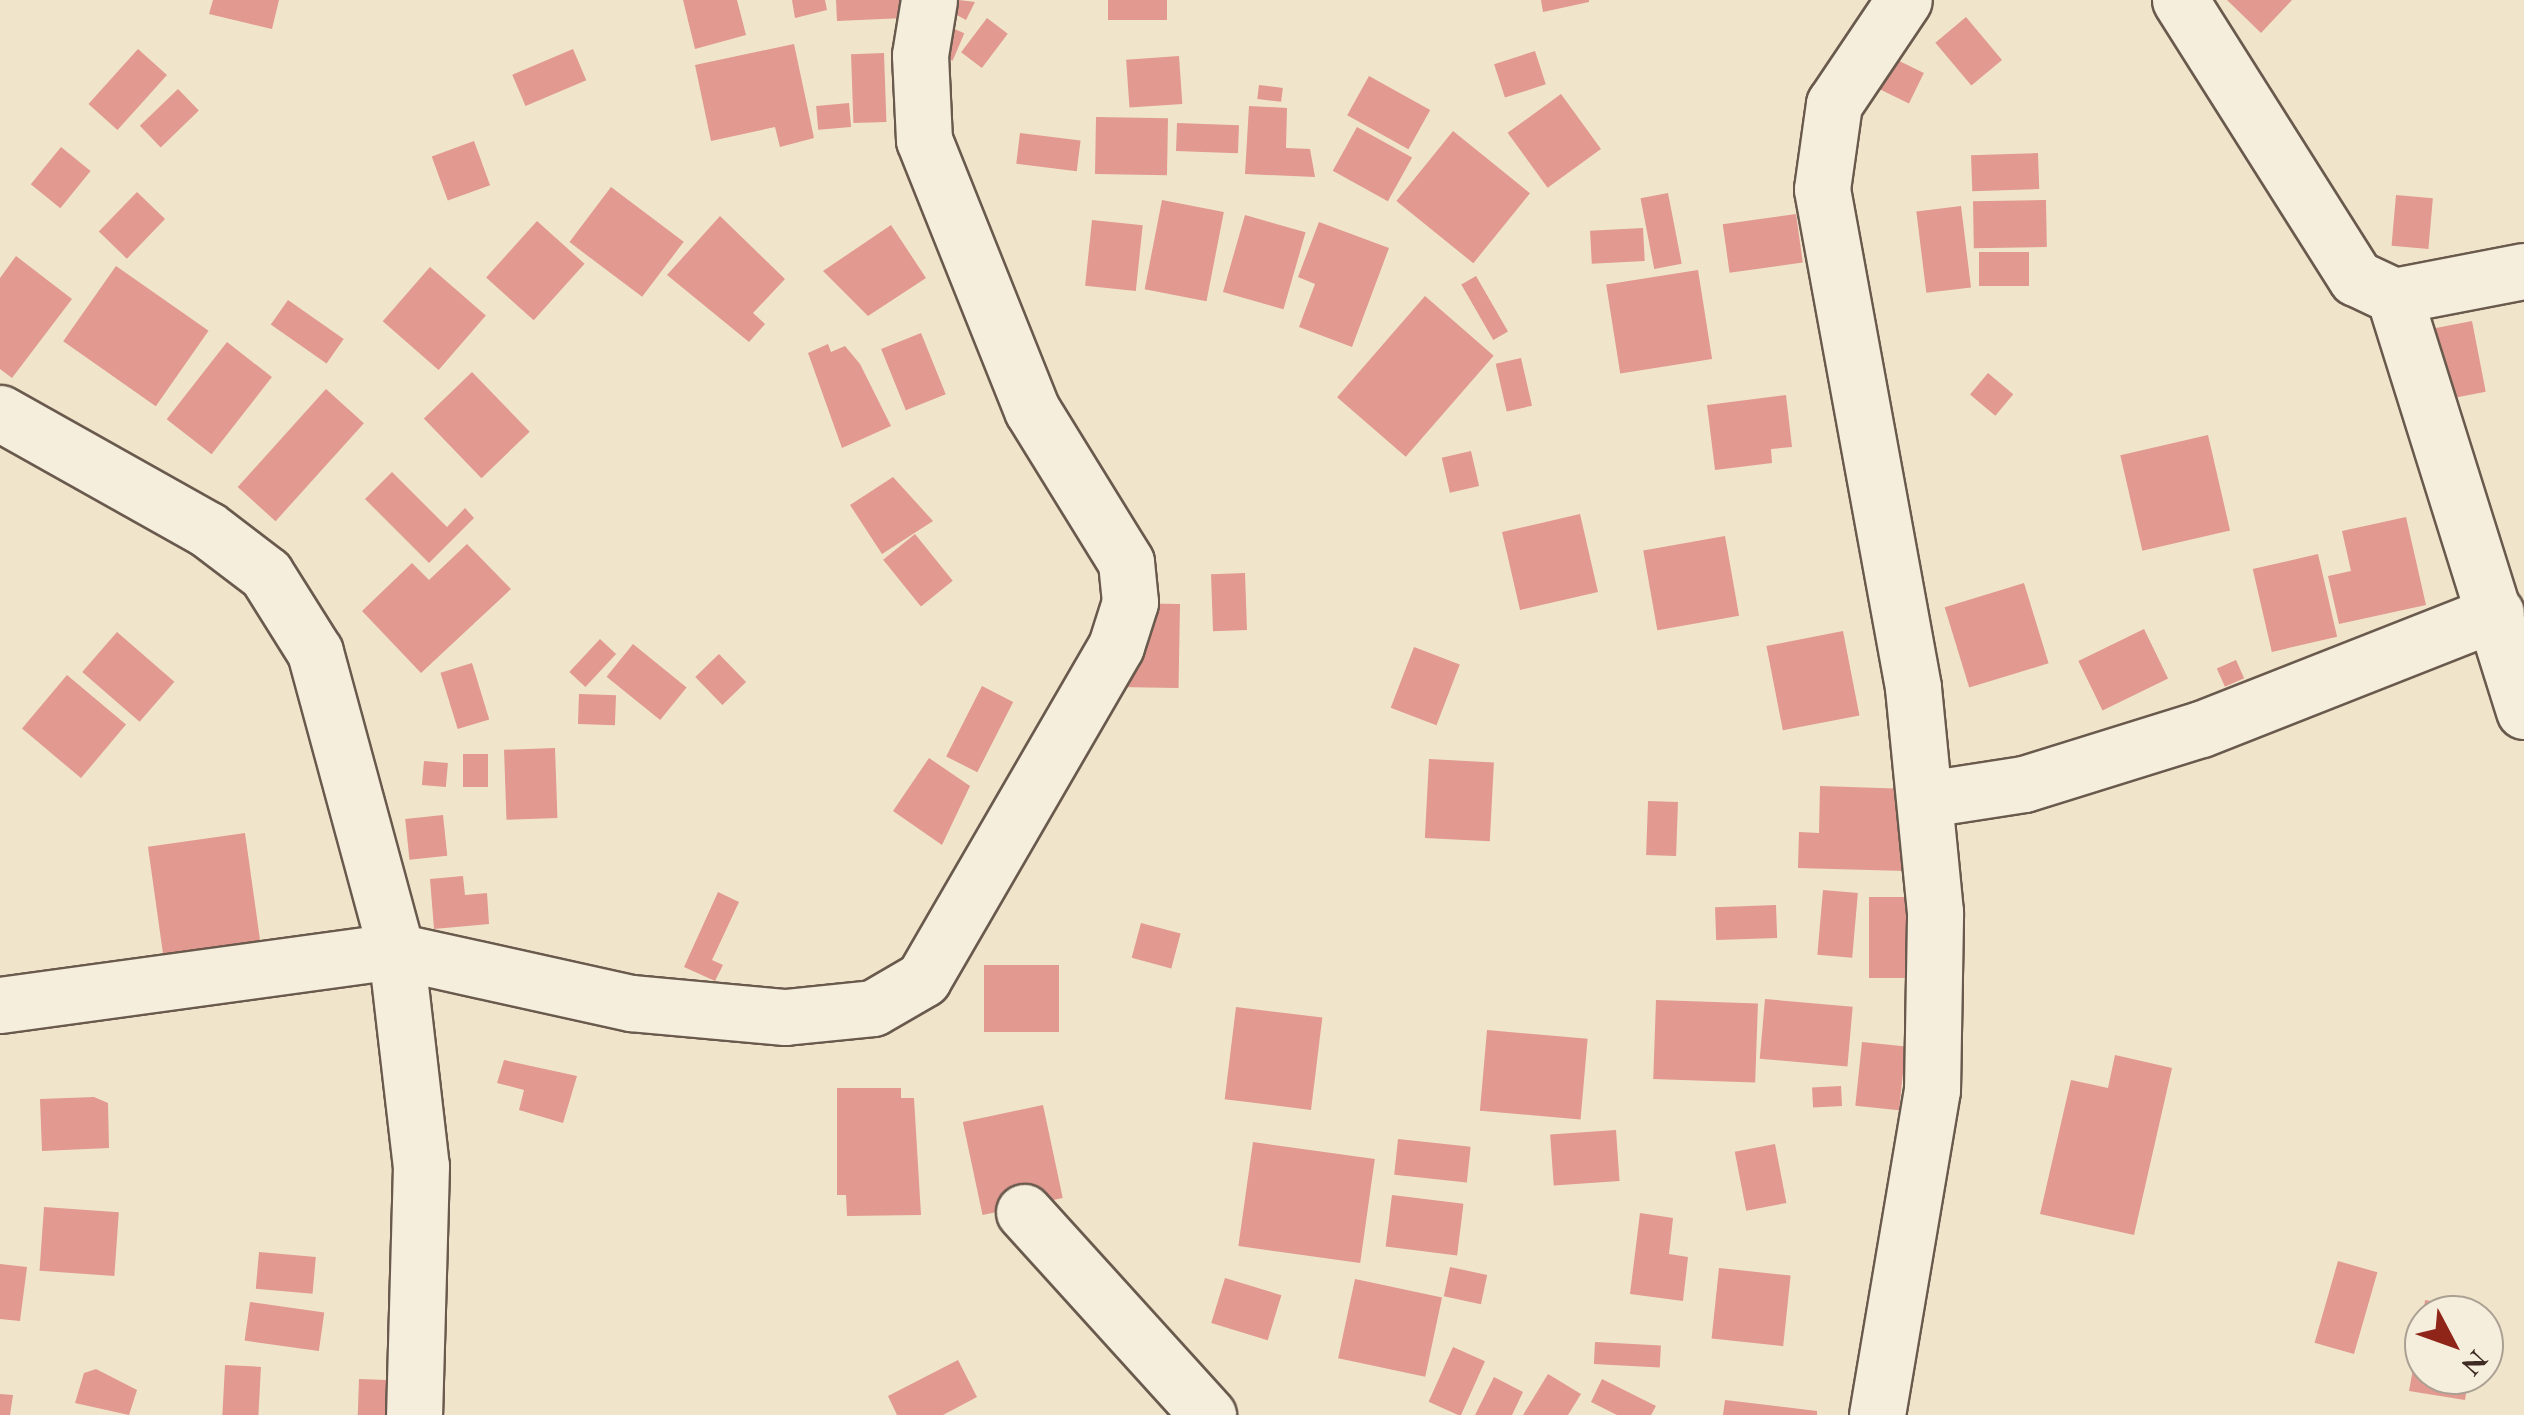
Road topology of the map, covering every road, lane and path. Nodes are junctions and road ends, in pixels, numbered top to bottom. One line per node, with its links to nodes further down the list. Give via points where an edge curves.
1 (930, 0): 10 (street, via 920,55 924,140 1032,410 1126,562 1130,602 1116,646 924,980 873,1008 784,1018 631,1003)
2 (1904, 0): 9 (street, via 1834,104 1822,189)
3 (2180, 0): 5 (street, via 2327,244 2356,278)
4 (2524, 270): 5 (street)
5 (2394, 296): 7 (street)
6 (0, 413): 10 (street, via 208,530 266,574 298,614)
7 (2496, 613): 8 (street); 9 (street, via 2200,729 2024,784)
8 (2524, 711)
9 (1928, 798): 15 (street, via 1932,1090)
10 (396, 950): 11 (street); 13 (street, via 421,1166)
11 (0, 1005)
12 (1024, 1212): 14 (street)
13 (414, 1415)
14 (1208, 1415)
15 (1877, 1415)

